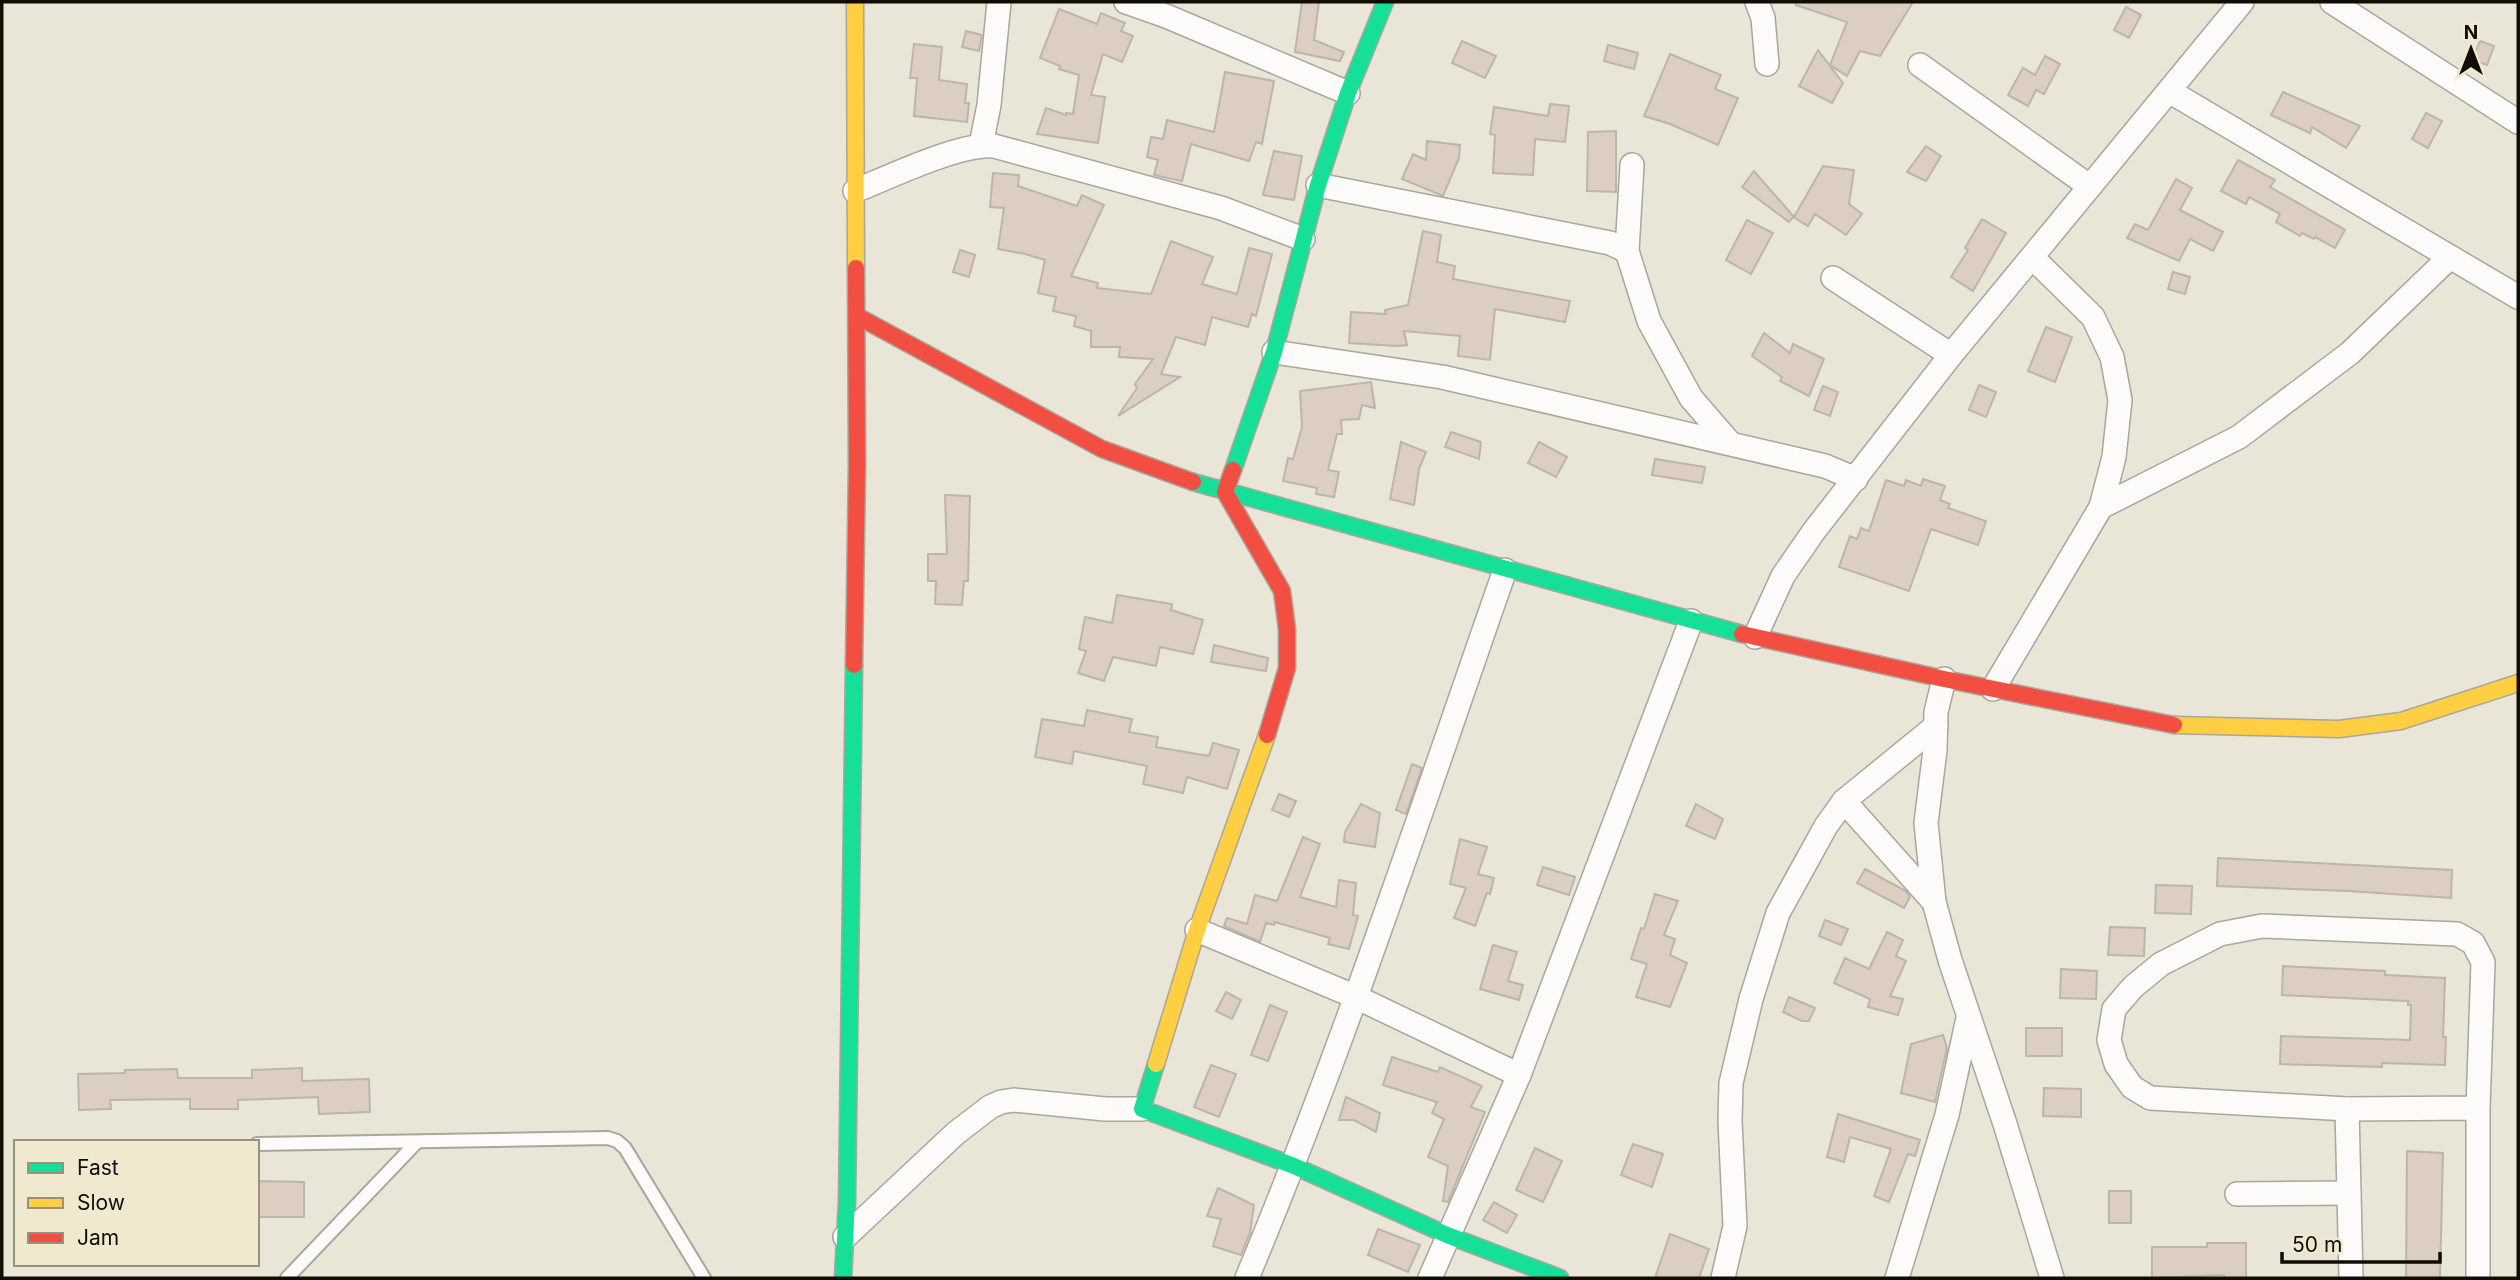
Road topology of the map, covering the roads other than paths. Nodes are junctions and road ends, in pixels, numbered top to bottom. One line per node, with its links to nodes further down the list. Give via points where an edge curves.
1 (855, 2): 17 (street)
2 (999, 2): 13 (street)
3 (1126, 2): 11 (street)
4 (1385, 2): 11 (street)
5 (1758, 2): 8 (street)
6 (2242, 2): 10 (street)
7 (2332, 2): 12 (street)
8 (1767, 64)
9 (1920, 65): 16 (street)
10 (2169, 91): 16 (street); 21 (street)
11 (1348, 93): 15 (street)
12 (2518, 122)
13 (981, 145): 17 (street); 18 (street, via 1222,208)
14 (1632, 164): 19 (street)
15 (1318, 186): 18 (street); 19 (street, via 1610,243)
16 (2089, 186): 20 (street)
17 (855, 191): 24 (street)
18 (1303, 239): 25 (street)
19 (1627, 251): 27 (street, via 1649,321 1691,398)
20 (2032, 257): 26 (street); 30 (street, via 2093,317 2112,357 2120,400 2114,457)
21 (2450, 257): 23 (street); 30 (street, via 2350,353 2239,437)
22 (1833, 278): 26 (street)
23 (2518, 297)
24 (857, 316): 29 (street, via 1102,449); 53 (street)
25 (1274, 352): 27 (street, via 1442,377); 29 (street)
26 (1951, 355): 28 (street)
27 (1730, 443): 28 (street, via 1825,466)
28 (1856, 479): 33 (street, via 1783,576)
29 (1225, 492): 31 (street); 40 (street, via 1282,590 1287,668)
30 (2101, 507): 36 (street)
31 (1504, 570): 32 (street); 41 (street)
32 (1691, 621): 33 (street); 43 (street)
33 (1755, 637): 34 (street)
34 (1944, 679): 36 (street); 37 (street)
35 (2518, 683): 36 (street, via 2401,721 2339,729 2181,726)
36 (1993, 689)
37 (1936, 726): 38 (street); 39 (street, via 1926,823)
38 (1844, 801): 39 (street); 60 (street, via 1778,912 1751,999 1731,1083 1735,1226)
39 (1934, 902): 42 (street)
40 (1197, 930): 41 (street); 45 (street)
41 (1356, 997): 43 (street); 49 (street)
42 (1968, 1018): 61 (street, via 1947,1115); 62 (street)
43 (1519, 1075): 52 (street)
44 (2478, 1108): 46 (street); 46 (street, via 2483,962 2473,943 2457,934 2262,926 2220,934 2161,964 2114,1009 2109,1040 2116,1064 2132,1087 2150,1098); 64 (street)
45 (1142, 1109): 49 (street); 53 (street, via 1001,1102 956,1133)
46 (2347, 1109): 50 (street)
47 (416, 1143): 48 (lane); 54 (lane); 55 (lane, via 617,1141)
48 (259, 1144)
49 (1294, 1166): 52 (street); 57 (street)
50 (2349, 1193): 51 (street); 63 (street)
51 (2237, 1194)
52 (1447, 1235): 58 (street); 59 (street)
53 (845, 1237): 56 (street)
54 (287, 1278)
55 (704, 1278)
56 (843, 1278)
57 (1247, 1278)
58 (1430, 1278)
59 (1560, 1278)
60 (1723, 1278)
61 (1897, 1278)
62 (2052, 1278)
63 (2351, 1278)
64 (2477, 1278)

